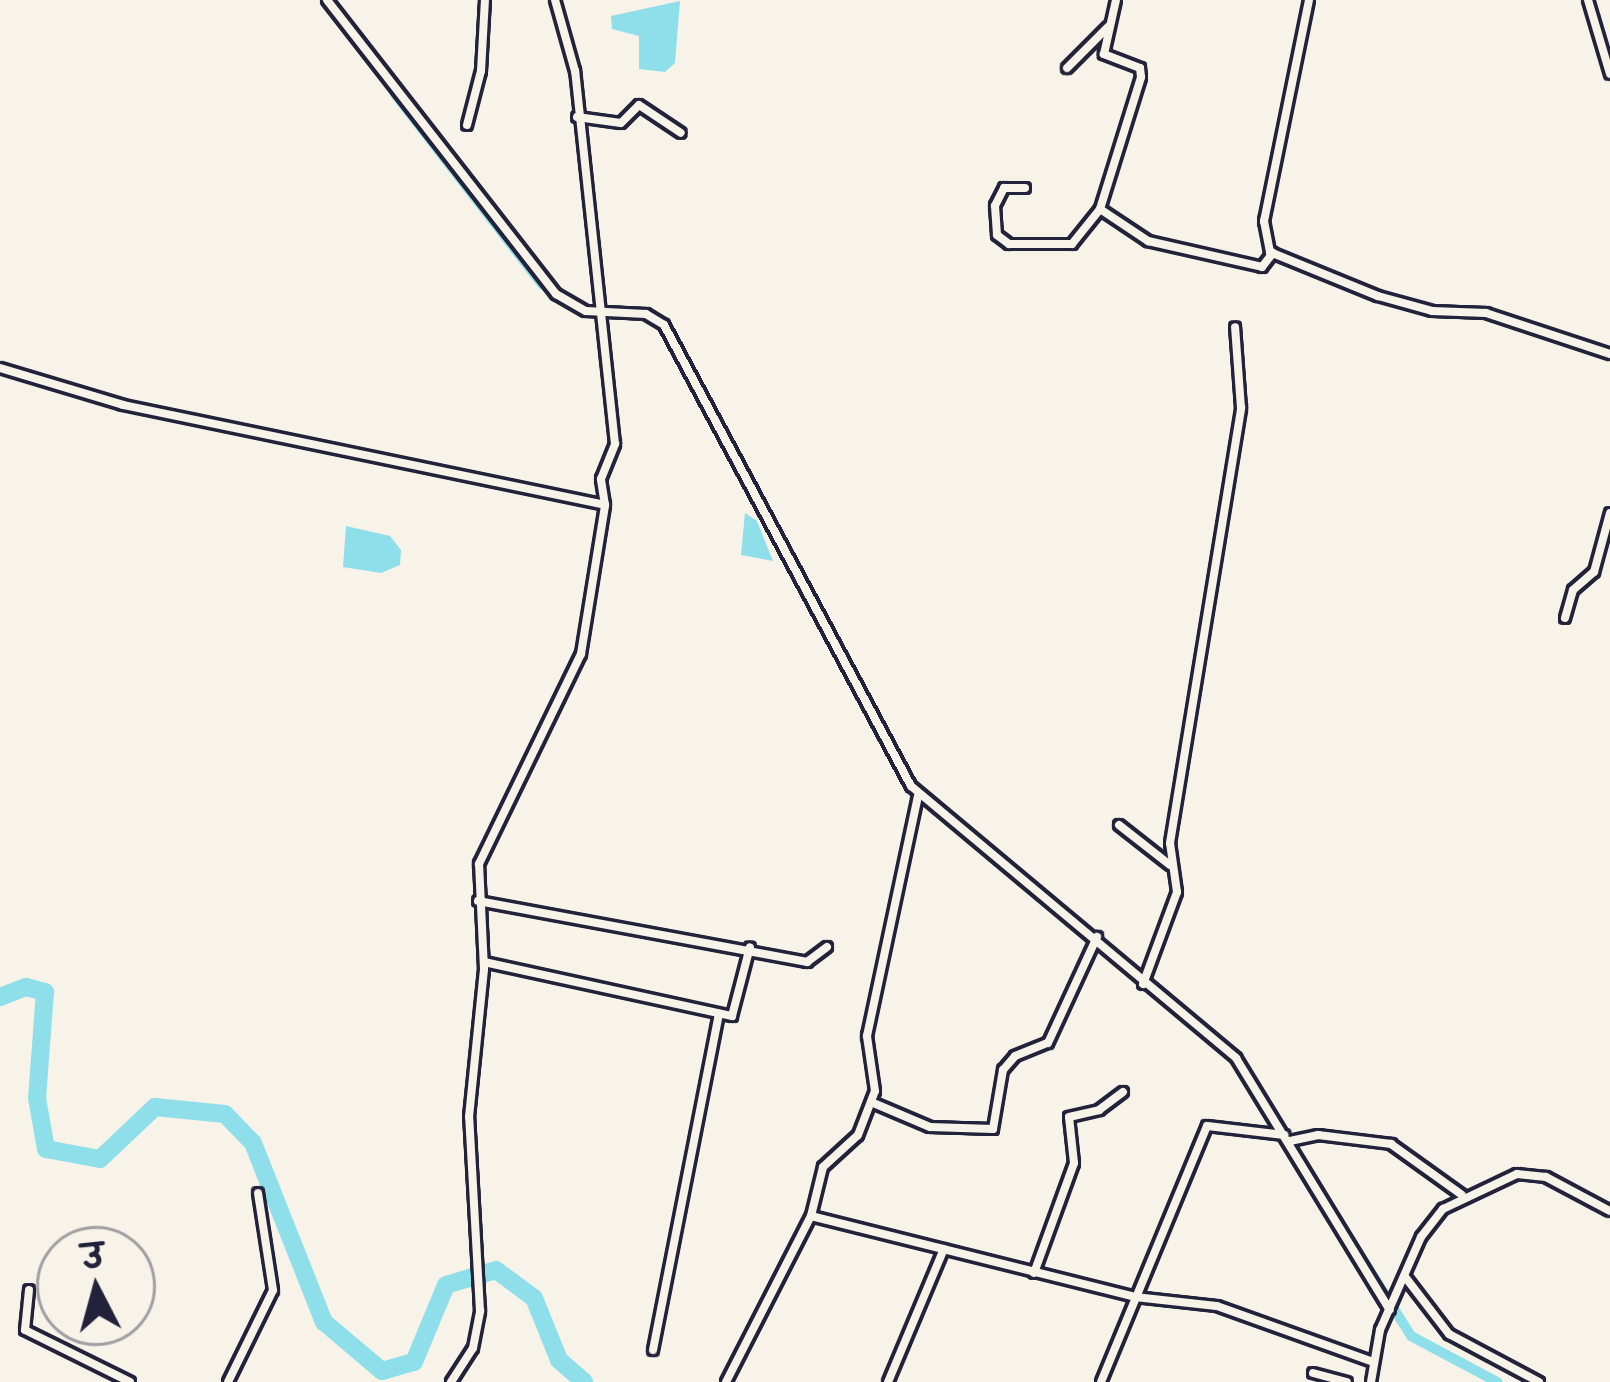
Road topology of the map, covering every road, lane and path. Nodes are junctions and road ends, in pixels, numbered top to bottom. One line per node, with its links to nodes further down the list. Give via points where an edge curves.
1 (327, 0): 16 (street, via 556,294)
2 (485, 0): 11 (street, via 481,71)
3 (555, 0): 10 (street, via 575,71)
4 (1116, 0): 7 (street)
5 (1309, 0): 15 (street, via 1264,221)
6 (1588, 0): 9 (street)
7 (1108, 27): 8 (street); 14 (street, via 1104,54 1140,68 1142,77)
8 (1067, 68)
9 (1610, 74)
10 (577, 117): 12 (street, via 621,123 639,105); 16 (street)
11 (466, 125)
12 (681, 134)
13 (1025, 188): 14 (street, via 1004,188 995,206 997,236 1009,244 1072,244)
14 (1100, 209): 15 (street, via 1148,241 1262,267)
15 (1273, 253): 18 (street, via 1395,301 1486,313)
16 (598, 312): 20 (street, via 615,432 601,479); 23 (street, via 646,314 664,325)
17 (1235, 327): 25 (street, via 1241,408 1170,843)
18 (1610, 354)
19 (0, 368): 20 (street, via 123,405)
20 (605, 505): 26 (street, via 581,654 484,846)
21 (1610, 513): 22 (street, via 1594,572 1573,590)
22 (1565, 618)
23 (918, 796): 27 (street); 34 (street, via 867,1036)
24 (1119, 825): 25 (street)
25 (1173, 868): 31 (street, via 1175,906)
26 (478, 901): 28 (street); 30 (street)
27 (1096, 937): 31 (street); 34 (street, via 1048,1043 1015,1056 1004,1070 993,1129 930,1127)
28 (750, 946): 29 (street, via 807,962); 32 (street, via 736,1014)
29 (827, 947)
30 (484, 962): 32 (street); 51 (street, via 469,1117 480,1311 473,1348)
31 (1146, 977): 35 (street, via 1237,1058)
32 (718, 1016): 46 (street)
33 (1123, 1092): 41 (street, via 1099,1110 1070,1117 1074,1163)
34 (871, 1102): 39 (street, via 850,1146 823,1167)
35 (1293, 1138): 37 (street, via 1391,1144); 44 (street, via 1207,1126); 45 (street)
36 (258, 1193): 50 (street, via 274,1290)
37 (1463, 1196): 38 (street, via 1502,1176 1530,1174); 42 (street, via 1430,1221)
38 (1610, 1211)
39 (812, 1216): 40 (street); 52 (street)
40 (944, 1249): 41 (street); 53 (street)
41 (1034, 1274): 44 (street)
42 (1404, 1281): 45 (street); 57 (street, via 1449,1334)
43 (29, 1290): 49 (street, via 25,1330)
44 (1141, 1298): 47 (street, via 1217,1306); 54 (street)
45 (1392, 1305): 47 (street)
46 (653, 1351)
47 (1373, 1362): 56 (street)
48 (1312, 1372): 55 (street)
49 (130, 1382)
50 (228, 1382)
51 (451, 1382)
52 (725, 1382)
53 (888, 1382)
54 (1101, 1382)
55 (1347, 1382)
56 (1371, 1382)
57 (1539, 1382)

